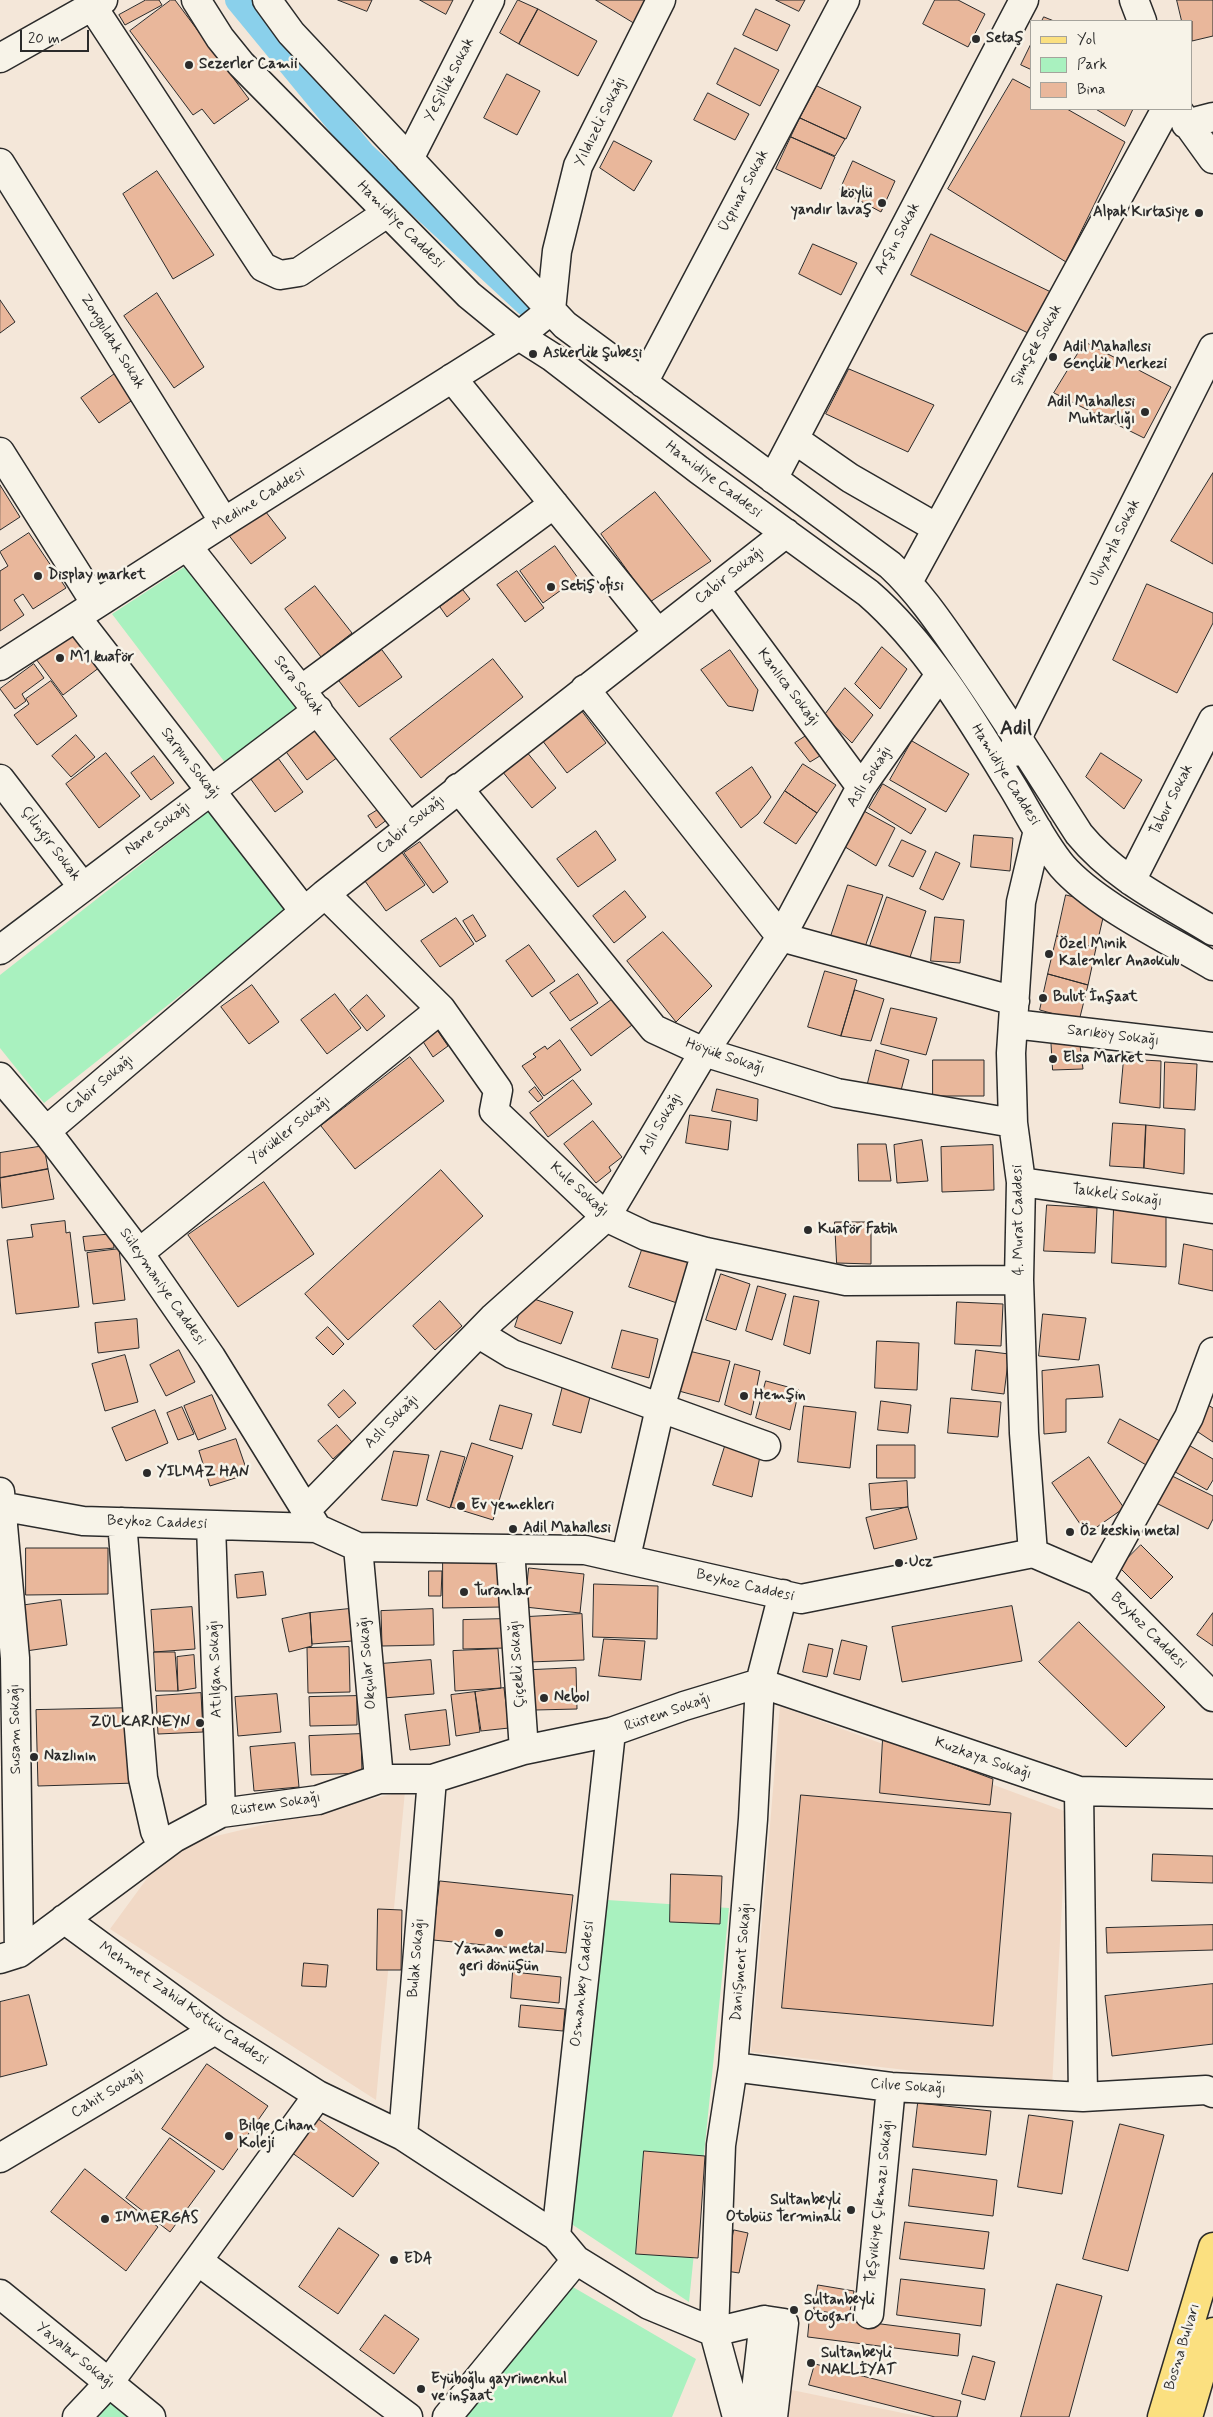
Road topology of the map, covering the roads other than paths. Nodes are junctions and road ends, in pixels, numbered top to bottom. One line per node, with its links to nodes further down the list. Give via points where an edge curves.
1 (196, 0): 16 (street, Hamidiye Caddesi, via 241,64)
2 (490, 0): 13 (street, Yeşillik Sokak)
3 (661, 0): 17 (street, Yıldızeli Sokağı, via 578,166 557,251)
4 (845, 0): 21 (street, Üçpınar Sokak)
5 (1024, 0): 22 (street, Arşın Sokak)
6 (1134, 0): 9 (street)
7 (98, 3): 10 (street); 16 (street, via 262,267 280,275 299,272)
8 (279, 6): 13 (street, Hamidiye Caddesi, via 291,33)
9 (1142, 20)
10 (0, 58)
11 (1177, 114): 12 (street); 14 (street); 27 (street, Şimşek Sokak)
12 (1213, 117)
13 (409, 159): 17 (street, Hamidiye Caddesi)
14 (1213, 159)
15 (0, 163): 26 (street, Zonguldak Sokak)
16 (387, 213): 18 (street, Hamidiye Caddesi, via 469,296)
17 (551, 310): 18 (street, Medine Caddesi); 21 (street, Hamidiye Caddesi, via 565,325)
18 (519, 336): 20 (street, Medine Caddesi); 28 (street, Hamidiye Caddesi, via 552,357)
19 (1213, 348): 39 (street, Uluyayla Sokak)
20 (452, 378): 25 (street); 26 (street, Medine Caddesi)
21 (643, 383): 24 (street, Hamidiye Caddesi)
22 (794, 440): 24 (street, Arşın Sokak); 27 (street, via 850,478)
23 (0, 452): 32 (street, Sarpun Sokağı)
24 (773, 479): 30 (street, Hamidiye Caddesi, via 890,565)
25 (554, 504): 33 (street); 37 (street, Nane Sokağı)
26 (224, 522): 29 (street, Medine Caddesi)
27 (938, 528): 30 (street, Şimşek Sokak)
28 (786, 533): 31 (street, Cabir Sokağı); 35 (street, Hamidiye Caddesi, via 890,612)
29 (188, 546): 32 (street, Medine Caddesi); 37 (street, Sera Sokak)
30 (908, 582): 39 (street, Hamidiye Caddesi, via 938,620)
31 (715, 589): 33 (street, Cabir Sokağı); 42 (street, Kanlıca Sokağı)
32 (86, 610): 34 (street, Medine Caddesi); 44 (street, Sarpun Sokağı)
33 (658, 633): 36 (street, Cabir Sokağı)
34 (0, 666)
35 (940, 676): 41 (street, Hamidiye Caddesi); 42 (street, Aslı Sokağı)
36 (585, 689): 43 (street, Cabir Sokağı); 52 (street)
37 (310, 700): 44 (street, Nane Sokağı); 45 (street, Sera Sokak)
38 (1213, 720): 47 (street, Tabur Sokak)
39 (1017, 738): 41 (street, Uluyayla Sokak); 47 (street, Hamidiye Caddesi, via 1085,841 1096,854)
40 (0, 779): 48 (street, Çilingir Sokak)
41 (1009, 781): 46 (street, Hamidiye Caddesi)
42 (861, 787): 52 (street, Aslı Sokağı)
43 (458, 788): 45 (street, Cabir Sokağı); 58 (street, Höyük Sokağı, via 654,1029)
44 (210, 790): 48 (street, Nane Sokağı); 50 (street, Sarpun Sokağı)
45 (409, 827): 49 (street, Cabir Sokağı)
46 (1038, 830): 54 (street, Hamidiye Caddesi, via 1062,865 1082,886); 56 (street, 4. Murat Caddesi, via 1021,902)
47 (1131, 881): 51 (street, Hamidiye Caddesi)
48 (82, 886): 53 (street, Nane Sokağı)
49 (325, 894): 50 (street, Cabir Sokağı); 55 (street, Kule Sokağı)
50 (304, 911): 61 (street, Cabir Sokağı)
51 (1213, 931)
52 (781, 937): 56 (street, Sarıköy Sokağı); 58 (street, Aslı Sokağı)
53 (0, 950)
54 (1213, 966)
55 (441, 1009): 64 (street, Kule Sokağı, via 498,1090 494,1111); 66 (street, Yörükler Sokağı)
56 (1014, 1013): 57 (street, Sarıköy Sokağı); 60 (street, 4. Murat Caddesi, via 1011,1053)
57 (1213, 1047)
58 (704, 1052): 60 (street, Höyük Sokağı, via 838,1093); 64 (street, Aslı Sokağı)
59 (0, 1079): 61 (street, Süleymaniye Caddesi)
60 (1013, 1123): 62 (street, 4. Murat Caddesi)
61 (46, 1131): 66 (street, Süleymaniye Caddesi)
62 (1021, 1182): 63 (street, Takkeli Sokağı); 67 (street, 4. Murat Caddesi)
63 (1213, 1209)
64 (606, 1217): 65 (street, Kule Sokağı, via 646,1236); 68 (street, Aslı Sokağı)
65 (706, 1252): 67 (street, Kule Sokağı, via 846,1281); 70 (street)
66 (139, 1253): 73 (street, Süleymaniye Caddesi, via 211,1357)
67 (1019, 1280): 78 (street, 4. Murat Caddesi, via 1024,1433)
68 (479, 1334): 70 (street, via 512,1354); 73 (street, Aslı Sokağı)
69 (1213, 1352): 80 (street, via 1189,1417)
70 (660, 1408): 71 (street); 79 (street)
71 (766, 1446)
72 (0, 1501): 74 (street, Beykoz Caddesi, via 83,1521); 82 (street, Susam Sokağı)
73 (311, 1519): 75 (street, Beykoz Caddesi); 76 (street, Beykoz Caddesi)
74 (122, 1522): 75 (street, Beykoz Caddesi); 93 (street, via 143,1778 155,1831)
75 (211, 1525): 92 (street, Atılgan Sokağı)
76 (358, 1547): 77 (street, Beykoz Caddesi); 87 (street, Okçular Sokağı)
77 (510, 1549): 79 (street, Beykoz Caddesi, via 585,1550); 86 (street, Çiçekli Sokağı)
78 (1033, 1553): 80 (street, Beykoz Caddesi); 81 (street, Beykoz Caddesi, via 801,1599)
79 (626, 1557): 81 (street, Beykoz Caddesi)
80 (1098, 1581): 84 (street, Beykoz Caddesi)
81 (783, 1594): 83 (street, Danişment Sokağı)
82 (7, 1658): 91 (street, Susam Sokağı)
83 (760, 1683): 85 (street, Rüstem Sokağı); 89 (street, Kuzkaya Sokağı); 97 (street, Danişment Sokağı, via 753,1820)
84 (1213, 1696)
85 (611, 1732): 86 (street, Rüstem Sokağı); 104 (street, Osmanbey Caddesi)
86 (524, 1750): 88 (street, Rüstem Sokağı)
87 (378, 1779): 88 (street, Rüstem Sokağı); 92 (street, Rüstem Sokağı, via 318,1800)
88 (432, 1780): 102 (street, Bulak Sokağı)
89 (1079, 1791): 90 (street, Kuzkaya Sokağı); 101 (street)
90 (1213, 1794)
91 (8, 1812): 95 (street, Susam Sokağı)
92 (221, 1813): 93 (street, Rüstem Sokağı)
93 (162, 1846): 94 (street, Rüstem Sokağı)
94 (64, 1919): 95 (street, Rüstem Sokağı); 96 (street, Mehmet Zahid Kötkü Caddesi)
95 (9, 1956)
96 (215, 2030): 100 (street, Mehmet Zahid Kötkü Caddesi); 103 (street, Cahit Sokağı)
97 (733, 2067): 98 (street, Cilve Sokağı); 111 (street, Danişment Sokağı, via 721,2145)
98 (891, 2087): 101 (street, Cilve Sokağı); 109 (street, Teşvikiye Çıkmazı Sokağı)
99 (1213, 2093): 101 (street, Cilve Sokağı, via 1206,2090)
100 (318, 2095): 102 (street, Mehmet Zahid Kötkü Caddesi); 107 (street)
101 (1083, 2097)
102 (403, 2136): 104 (street, Mehmet Zahid Kötkü Caddesi)
103 (0, 2158)
104 (556, 2236): 106 (street, Mehmet Zahid Kötkü Caddesi)
105 (1213, 2247): 122 (main road, Bosna Bulvarı)
106 (576, 2260): 111 (street, Mehmet Zahid Kötkü Caddesi, via 649,2305); 118 (street)
107 (198, 2261): 114 (street); 117 (street)
108 (0, 2294): 114 (street, Yayalar Sokağı)
109 (869, 2314)
110 (774, 2322): 111 (street); 120 (street); 121 (street)
111 (714, 2332): 119 (street, Danişment Sokağı)
112 (1213, 2332): 113 (main road, Bosna Bulvarı)
113 (1207, 2373): 123 (main road, Bosna Bulvarı)
114 (108, 2384): 115 (street); 116 (street, Yayalar Sokağı)
115 (77, 2417)
116 (151, 2417)
117 (408, 2417)
118 (447, 2417)
119 (737, 2417)
120 (753, 2417)
121 (773, 2417)
122 (1162, 2417)
123 (1188, 2417)

